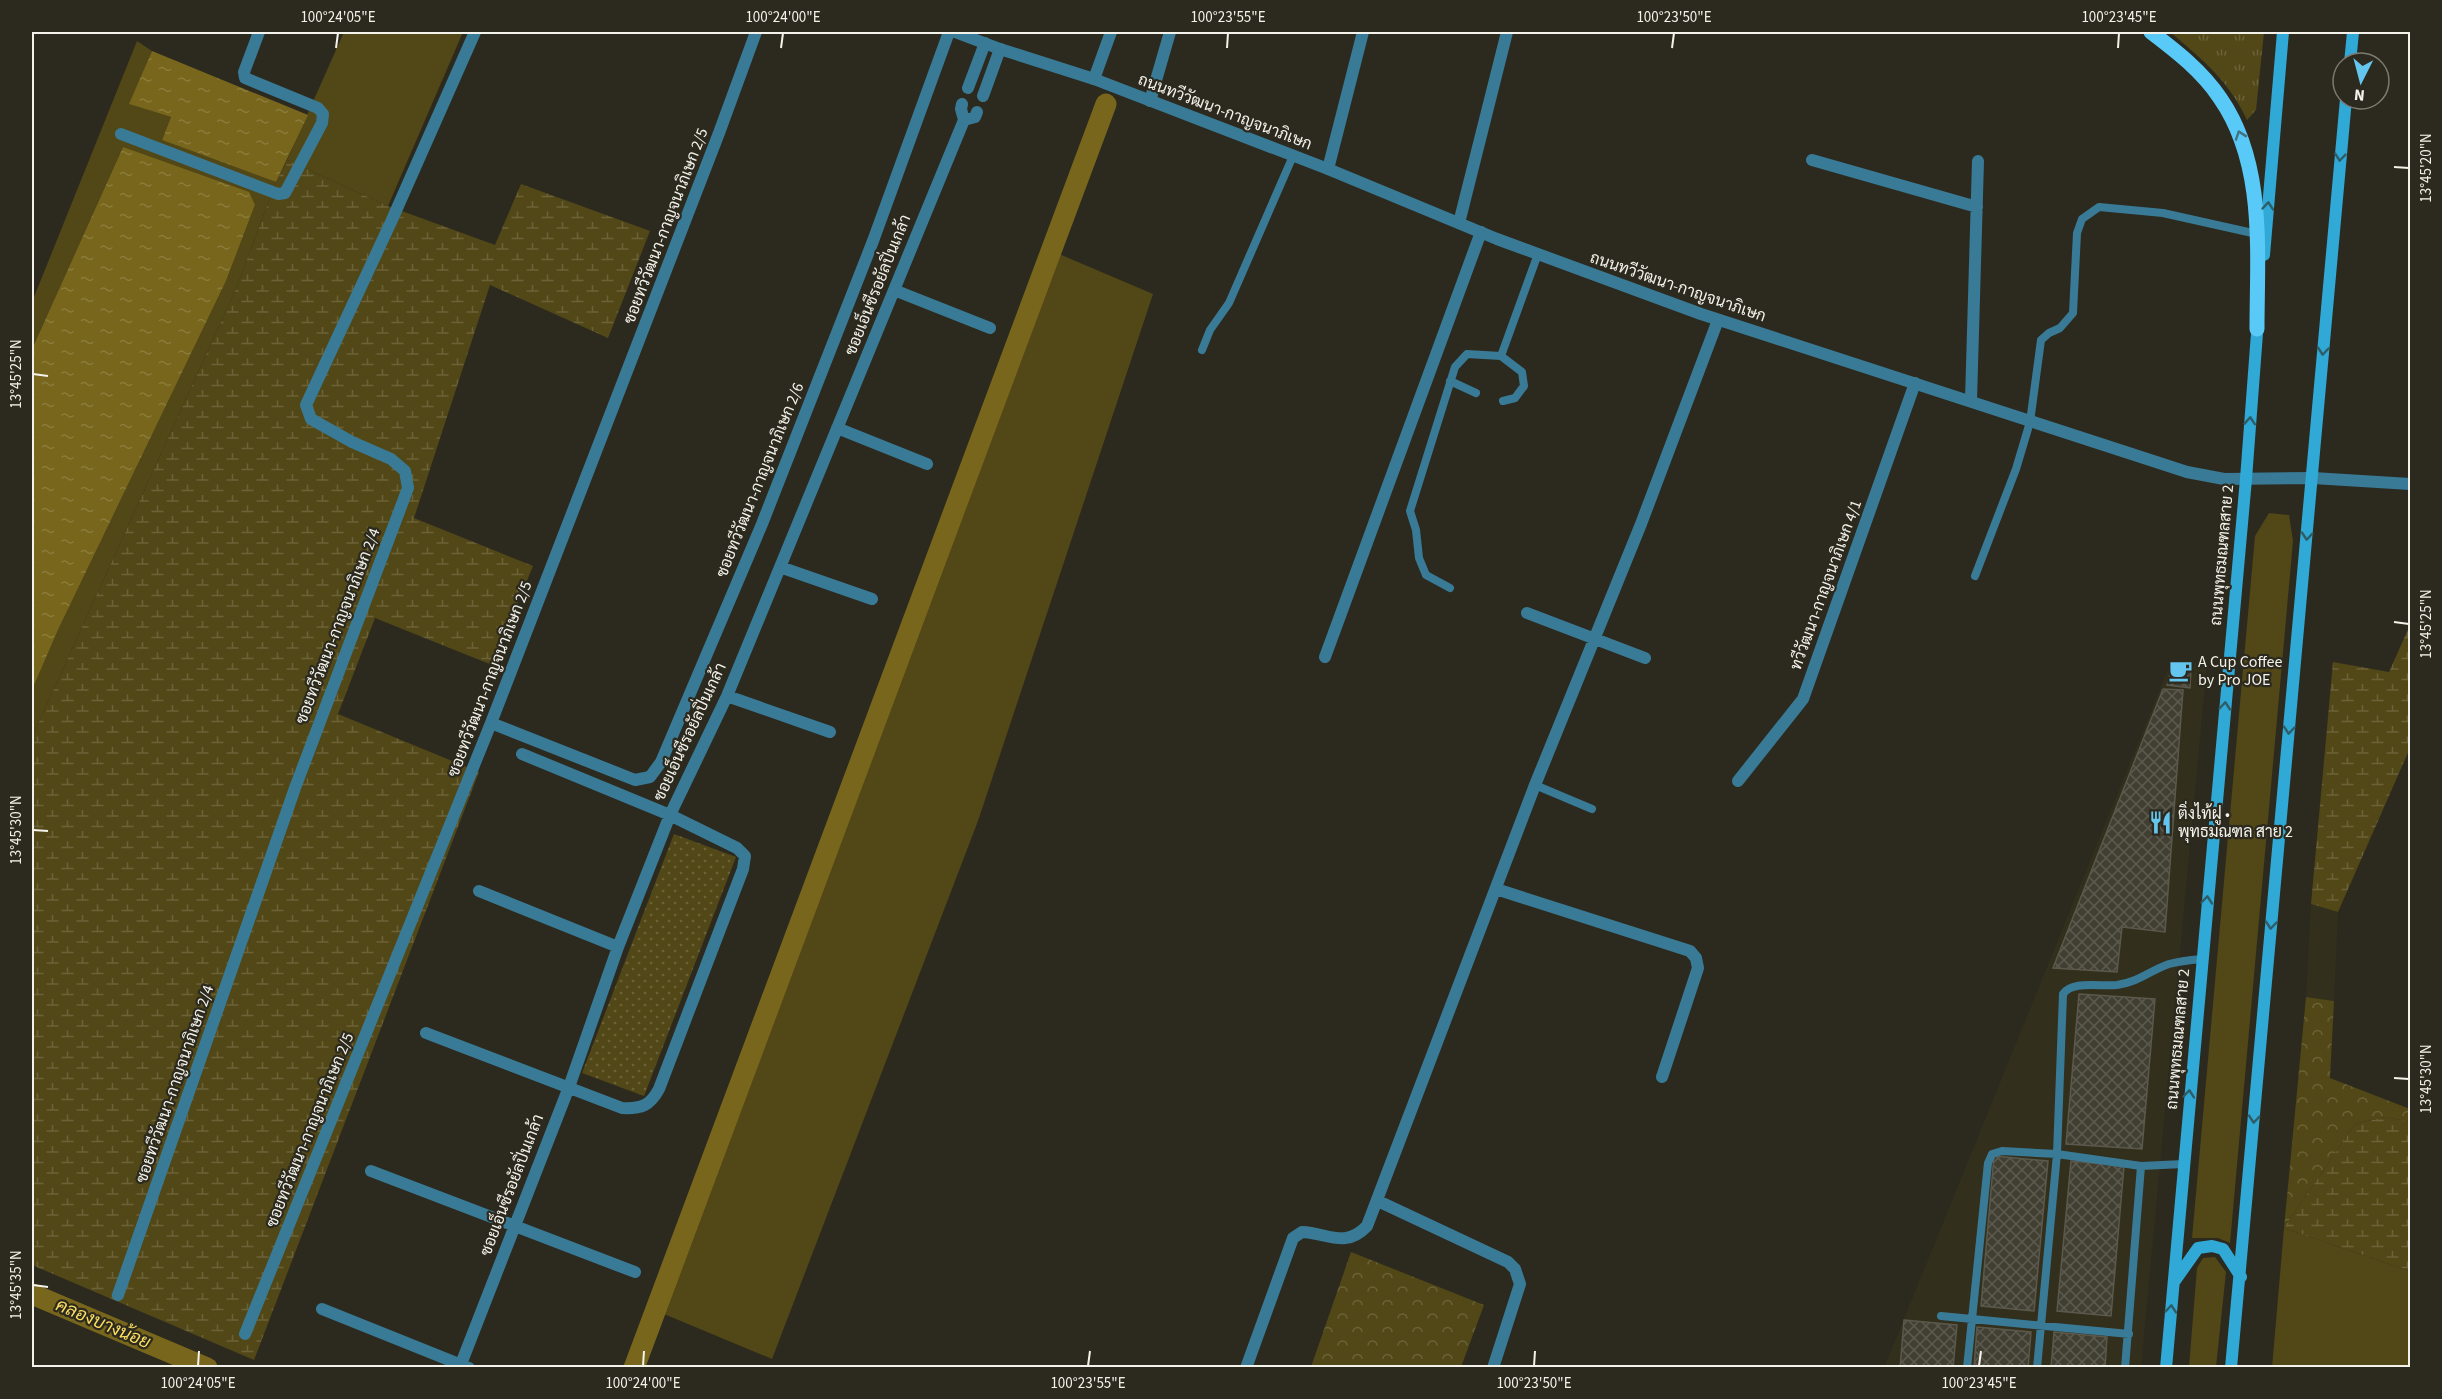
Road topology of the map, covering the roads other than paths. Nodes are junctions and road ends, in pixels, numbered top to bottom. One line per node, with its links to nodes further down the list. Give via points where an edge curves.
1 (259, 32): 24 (street, via 245,78 318,108 323,114 322,123 285,193 278,194)
2 (475, 32): 83 (street, ซอยทวีวัฒนา-กาญจนาภิเษก 2/4, via 306,405 311,419 391,459 405,471 408,488 294,788)
3 (756, 32): 60 (street, ซอยทวีวัฒนา-กาญจนาภิเษก 2/5)
4 (949, 32): 60 (street, ซอยทวีวัฒนา-กาญจนาภิเษก 2/6, via 873,241 762,524 661,762 650,777 634,780)
5 (955, 32): 13 (street, ถนนทวีวัฒนา-กาญจนาภิเษก)
6 (1111, 32): 16 (street)
7 (1170, 32): 19 (street)
8 (1363, 32): 28 (street)
9 (1507, 32): 30 (street)
10 (2151, 32): 32 (main road, one-way to 10, via 2247,155 2235,123 2203,77)
11 (2283, 32): 37 (main road, ถนนพุทธมณฑลสาย 2, one-way to 11)
12 (2353, 32): 15 (main road)
13 (985, 43): 14 (street, ถนนทวีวัฒนา-กาญจนาภิเษก); 17 (street)
14 (1000, 49): 16 (street, ถนนทวีวัฒนา-กาญจนาภิเษก); 18 (street)
15 (2351, 51)
16 (1094, 79): 19 (street, ถนนทวีวัฒนา-กาญจนาภิเษก)
17 (968, 88)
18 (983, 96)
19 (1150, 101): 25 (street, ถนนทวีวัฒนา-กาญจนาภิเษก)
20 (963, 104): 23 (street, ซอยเอ็นซีรอยัลปิ่นเกล้า)
21 (2345, 111): 48 (main road, one-way to 48)
22 (977, 112): 23 (street, via 975,117)
23 (964, 120): 34 (street, ซอยเอ็นซีรอยัลปิ่นเกล้า)
24 (121, 134)
25 (1293, 156): 28 (street, ถนนทวีวัฒนา-กาญจนาภิเษก); 38 (lane, via 1229,303 1210,330)
26 (1812, 160): 29 (street)
27 (1978, 161): 29 (street)
28 (1328, 169): 30 (street, ถนนทวีวัฒนา-กาญจนาภิเษก)
29 (1977, 207): 43 (street)
30 (1459, 223): 31 (street, ถนนทวีวัฒนา-กาญจนาภิเษก)
31 (1481, 232): 33 (street, ถนนทวีวัฒนา-กาญจนาภิเษก); 57 (street)
32 (2256, 234): 37 (main road); 45 (lane, via 2163,213 2099,207 2082,219 2077,233 2073,313 2060,328 2041,340)
33 (1538, 254): 35 (street, ถนนทวีวัฒนา-กาญจนาภิเษก); 39 (lane)
34 (894, 290): 36 (street); 46 (street, ซอยเอ็นซีรอยัลปิ่นเกล้า)
35 (1718, 320): 41 (street, ถนนทวีวัฒนา-กาญจนาภิเษก); 56 (street)
36 (990, 328)
37 (2257, 329): 49 (main road, ถนนพุทธมณฑลสาย 2, one-way to 37)
38 (1202, 350)
39 (1501, 356): 40 (lane, via 1467,354 1455,367); 44 (lane, via 1521,372 1524,386 1515,398)
40 (1450, 381): 42 (lane); 53 (lane, via 1410,511 1426,575)
41 (1915, 383): 43 (street, ถนนทวีวัฒนา-กาญจนาภิเษก); 63 (street, ทวีวัฒนา-กาญจนาภิเษก 4/1, via 1803,699)
42 (1476, 393)
43 (1971, 400): 45 (street, ถนนทวีวัฒนา-กาญจนาภิเษก)
44 (1503, 401)
45 (2030, 422): 49 (street, ถนนทวีวัฒนา-กาญจนาภิเษก, via 2187,472); 52 (lane)
46 (837, 428): 47 (street); 51 (street, ซอยเอ็นซีรอยัลปิ่นเกล้า)
47 (927, 464)
48 (2313, 478): 49 (street, ถนนทวีวัฒนา-กาญจนาภิเษก); 50 (street, ถนนทวีวัฒนา-กาญจนาภิเษก); 81 (main road, one-way to 81)
49 (2246, 479): 70 (main road, ถนนพุทธมณฑลสาย 2, one-way to 49)
50 (2410, 484)
51 (780, 567): 54 (street); 59 (street, ซอยเอ็นซีรอยัลปิ่นเกล้า)
52 (1975, 576)
53 (1450, 588)
54 (872, 600)
55 (1527, 613): 56 (street)
56 (1594, 640): 58 (street); 64 (street)
57 (1325, 657)
58 (1645, 658)
59 (727, 696): 61 (street); 66 (street, ซอยเอ็นซีรอยัลปิ่นเกล้า)
60 (491, 723): 88 (street, ซอยทวีวัฒนา-กาญจนาภิเษก 2/5)
61 (830, 732)
62 (522, 754): 66 (street)
63 (1738, 781)
64 (1535, 785): 65 (lane); 67 (street)
65 (1592, 809)
66 (670, 815): 69 (street, ซอยเอ็นซีรอยัลปิ่นเกล้า); 73 (street, via 737,848 745,856 743,869 653,1100 640,1109 622,1108)
67 (1496, 890): 72 (street, via 1690,951 1698,969); 78 (street)
68 (479, 891): 69 (street)
69 (618, 947): 73 (street, ซอยเอ็นซีรอยัลปิ่นเกล้า)
70 (2202, 959): 74 (lane, via 2166,965 2133,982 2066,989); 75 (main road, ถนนพุทธมณฑลสาย 2, one-way to 70)
71 (426, 1033): 73 (street)
72 (1662, 1077)
73 (569, 1087): 79 (street, ซอยเอ็นซีรอยัลปิ่นเกล้า)
74 (2056, 1154): 76 (lane); 86 (lane, via 1992,1154); 87 (lane)
75 (2183, 1164): 76 (lane); 82 (main road, ถนนพุทธมณฑลสาย 2)
76 (2141, 1166): 89 (lane)
77 (371, 1171): 79 (street)
78 (1378, 1201): 91 (street, via 1367,1226 1351,1238 1341,1240 1313,1232 1302,1232 1293,1238); 92 (street, via 1508,1262 1515,1269 1520,1284)
79 (514, 1225): 80 (street); 90 (street, ซอยเอ็นซีรอยัลปิ่นเกล้า)
80 (636, 1272)
81 (2241, 1277): 82 (main road, via 2223,1249 2212,1246 2198,1248); 97 (main road)
82 (2173, 1282): 96 (main road, ถนนพุทธมณฑลสาย 2, one-way to 82)
83 (118, 1295)
84 (322, 1309): 90 (street)
85 (1941, 1316): 86 (lane)
86 (1972, 1319): 87 (lane); 93 (lane)
87 (2042, 1325): 89 (lane); 94 (lane)
88 (245, 1334)
89 (2129, 1334): 95 (lane)
90 (465, 1366)
91 (1245, 1368)
92 (1493, 1368)
93 (1967, 1368)
94 (2037, 1368)
95 (2125, 1368)
96 (2166, 1368)
97 (2231, 1368)

